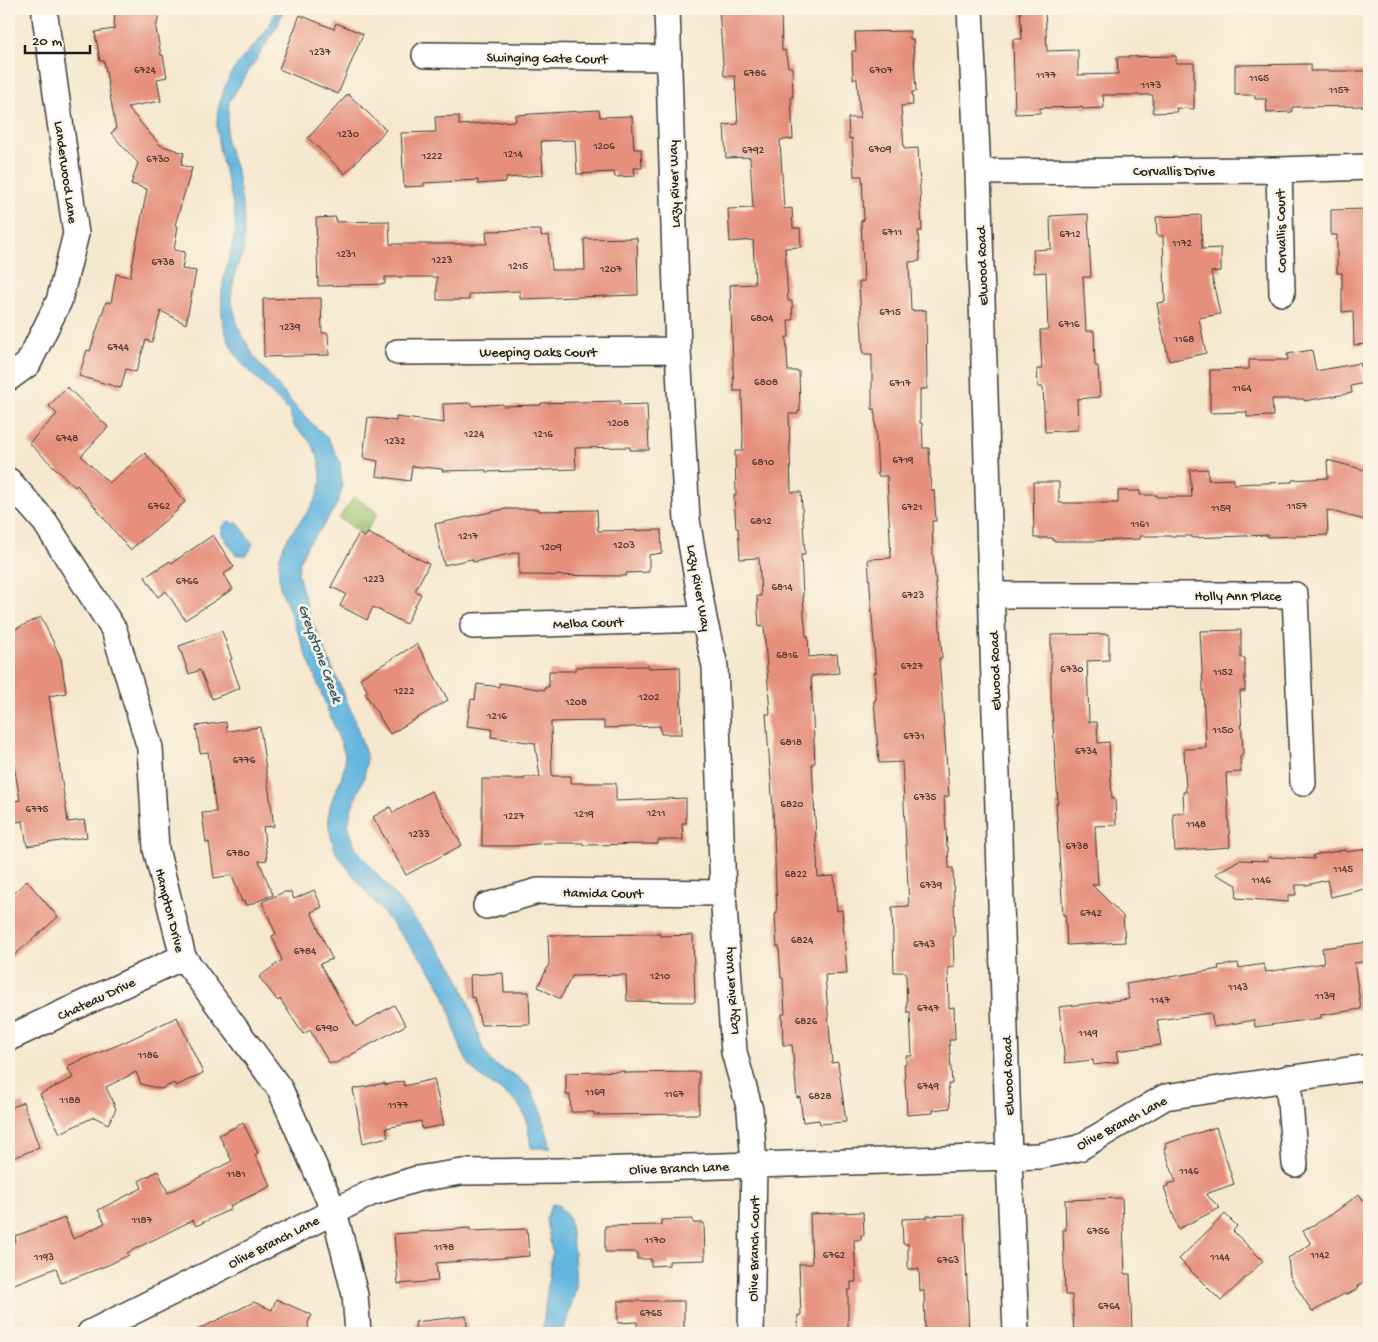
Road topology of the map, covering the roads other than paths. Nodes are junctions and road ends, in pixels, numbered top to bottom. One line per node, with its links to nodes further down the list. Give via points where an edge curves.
1 (45, 9): 12 (street, Landerwood Lane, via 76,234 59,300 28,364)
2 (667, 9): 5 (street, Lazy River Way)
3 (970, 9): 8 (street, Elwood Road)
4 (424, 55): 5 (street, Swinging Gate Court)
5 (669, 58): 10 (street, Lazy River Way)
6 (1369, 167): 7 (street, Corvallis Drive)
7 (1279, 170): 8 (street, Corvallis Drive); 9 (street, Corvallis Court)
8 (978, 172): 14 (street, Elwood Road)
9 (1282, 293)
10 (678, 350): 11 (street, Weeping Oaks Court); 15 (street, Lazy River Way, via 687,520)
11 (398, 352)
12 (9, 378)
13 (9, 481): 20 (street, Hampton Drive, via 45,522 114,630 150,748 156,849)
14 (992, 595): 17 (street, Holly Ann Place, via 1295,595); 24 (street, Elwood Road)
15 (704, 618): 16 (street, Melba Court); 18 (street, Lazy River Way, via 715,666)
16 (473, 626)
17 (1303, 783)
18 (723, 893): 19 (street, Hamida Court, via 538,891); 25 (street, Lazy River Way, via 734,1052 750,1110)
19 (486, 906)
20 (182, 957): 21 (street, Chateau Drive); 27 (street, Hampton Drive, via 280,1089)
21 (9, 1038)
22 (1369, 1067): 23 (street, Olive Branch Lane)
23 (1288, 1078): 24 (street, Olive Branch Lane, via 1165,1096 1079,1148); 26 (street)
24 (1009, 1158): 25 (street, Olive Branch Lane); 31 (street, Elwood Road)
25 (754, 1164): 27 (street, Olive Branch Lane, via 462,1172 371,1193); 30 (street, Olive Branch Court)
26 (1295, 1164)
27 (334, 1211): 28 (street, Olive Branch Lane); 29 (street, Hampton Drive, via 355,1295)
28 (90, 1333)
29 (358, 1333)
30 (751, 1333)
31 (1016, 1333)

